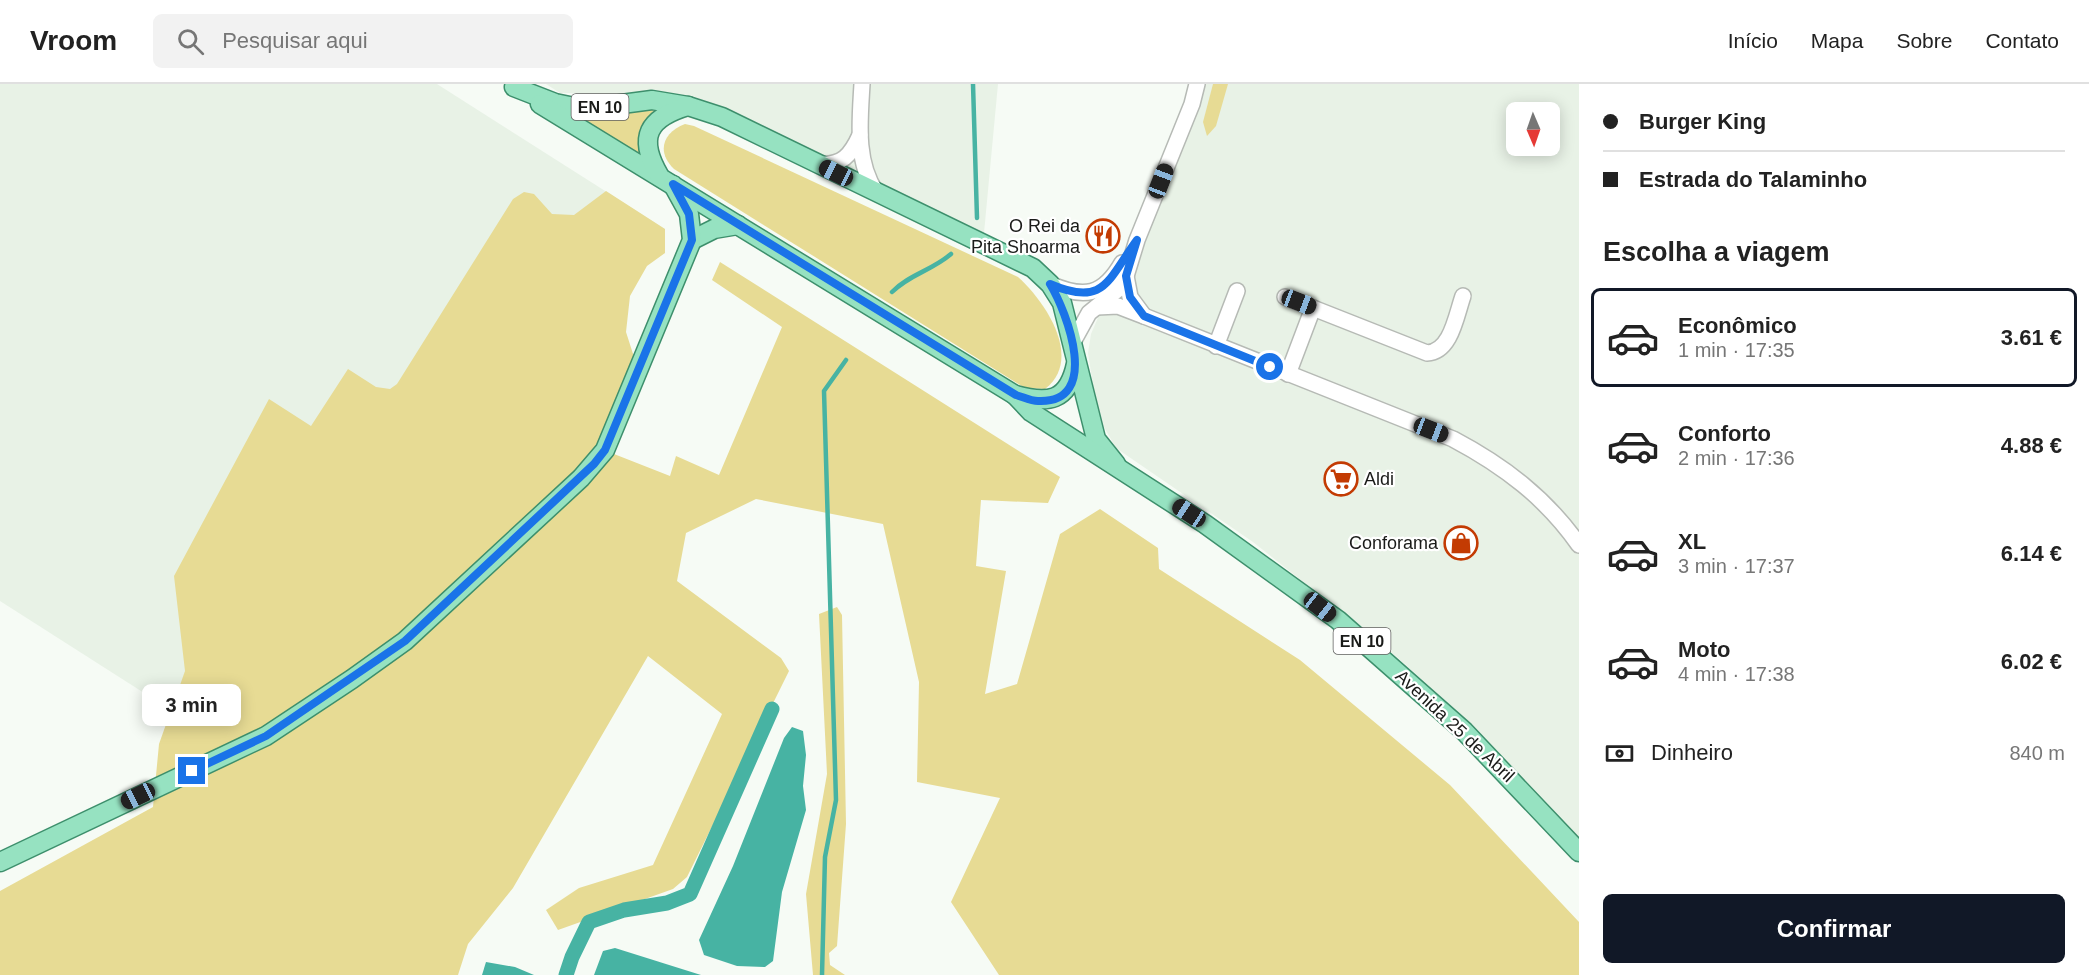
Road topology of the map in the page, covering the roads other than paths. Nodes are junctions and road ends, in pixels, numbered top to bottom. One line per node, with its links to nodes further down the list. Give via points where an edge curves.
1 (862, 84): 5 (street)
2 (1197, 84): 11 (street)
3 (512, 85): 4 (main road, Avenida 25 de Abril / EN 10, via 555,103 584,109 652,100); 7 (main road, Avenida 25 de Abril / EN 10)
4 (688, 105): 6 (main road, Avenida 25 de Abril / EN 10, via 722,117); 7 (main road, EN 10, via 667,112 650,131 650,159)
5 (860, 135): 6 (street, via 854,150 843,160); 8 (street, via 865,172)
6 (819, 164): 8 (main road, Avenida 25 de Abril / EN 10)
7 (666, 180): 9 (main road, Avenida 25 de Abril / EN 10); 10 (main road, via 689,214)
8 (876, 192): 13 (main road, Avenida 25 de Abril / EN 10, via 1033,268)
9 (738, 225): 10 (main road); 24 (main road, Avenida 25 de Abril / EN 10)
10 (692, 240): 28 (main road, via 605,450 549,509 405,641 266,736)
11 (1137, 240): 12 (street); 13 (street, via 1112,279 1089,294 1069,292)
12 (1126, 276): 17 (street); 19 (street, via 1130,297)
13 (1050, 284): 20 (main road, Avenida 25 de Abril / EN 10, via 1062,303)
14 (1237, 291): 21 (street)
15 (1463, 296): 18 (street, via 1445,345 1436,352 1420,351)
16 (1285, 297): 18 (street)
17 (1097, 307): 19 (street, via 1118,306); 20 (street)
18 (1313, 308): 23 (street)
19 (1144, 316): 21 (street)
20 (1073, 342): 22 (main road, Avenida 25 de Abril / EN 10)
21 (1216, 346): 23 (street)
22 (1076, 364): 24 (main road, Avenida 25 de Abril / EN 10, via 1071,383 1052,399 1038,401); 25 (main road, Avenida 25 de Abril / EN 10, via 1096,439)
23 (1288, 374): 26 (street, via 1453,439 1490,458 1547,505)
24 (1016, 395): 25 (main road, Avenida 25 de Abril / EN 10, via 1031,412 1090,452)
25 (1116, 464): 27 (main road, Avenida 25 de Abril / EN 10, via 1283,579 1365,643 1464,731)
26 (1579, 545)
27 (1579, 852)
28 (0, 862)

